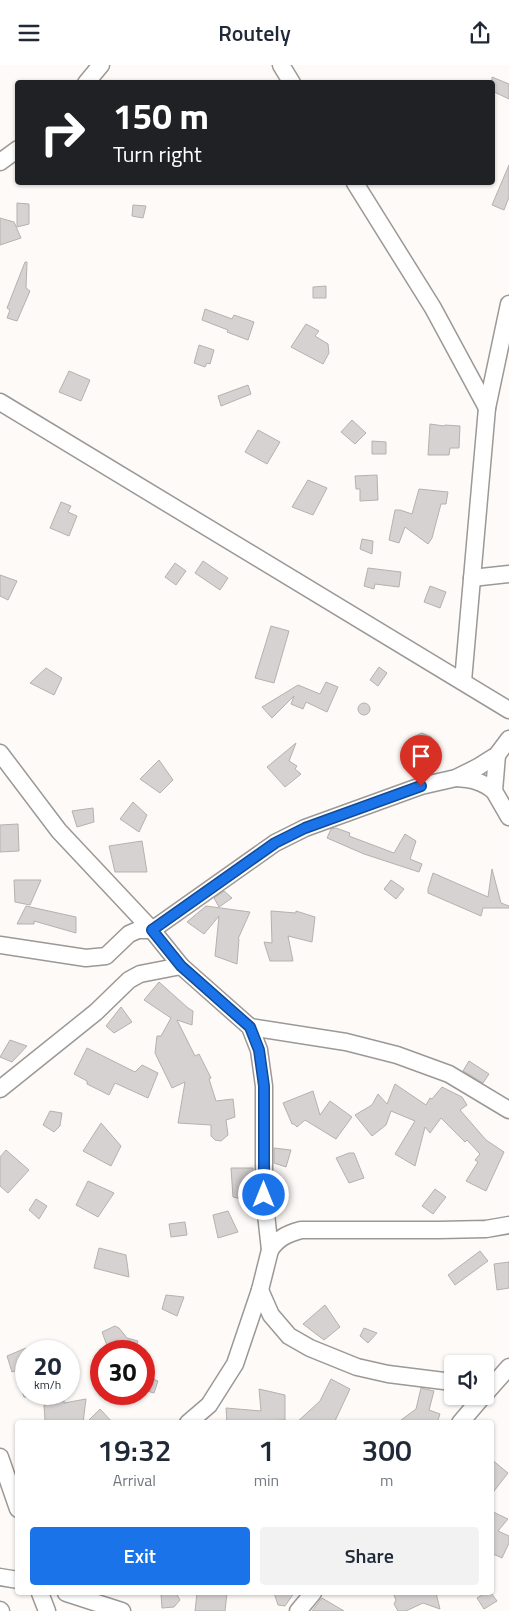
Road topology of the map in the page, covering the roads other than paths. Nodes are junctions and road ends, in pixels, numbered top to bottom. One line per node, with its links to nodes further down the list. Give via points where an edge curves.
1 (101, 65): 3 (street)
2 (281, 65): 4 (street)
3 (88, 80)
4 (290, 80)
5 (15, 151): 6 (street)
6 (0, 162)
7 (355, 185): 10 (street, via 433,308)
8 (509, 304): 10 (street)
9 (0, 403): 13 (street)
10 (487, 408): 12 (street)
11 (509, 574): 12 (street)
12 (472, 578): 13 (street)
13 (463, 681): 14 (street)
14 (509, 710)
15 (509, 739): 17 (street)
16 (0, 753): 21 (street, via 59,831)
17 (496, 755): 18 (street); 19 (street)
18 (456, 778): 19 (street, via 479,781); 21 (street, via 421,786 305,828 275,843)
19 (494, 791): 20 (street)
20 (509, 817)
21 (152, 930): 22 (street, via 129,934 106,956 86,958); 23 (street)
22 (0, 945)
23 (181, 966): 24 (street); 25 (street, via 140,974 130,980 96,1012)
24 (250, 1027): 26 (street, via 346,1042 397,1055 449,1074); 28 (street, via 259,1050 264,1086 264,1195)
25 (0, 1089)
26 (509, 1110)
27 (509, 1225): 28 (street, via 439,1230 301,1229 276,1241)
28 (270, 1250): 29 (street)
29 (260, 1290): 31 (street, via 271,1315 289,1336 310,1348 357,1367 388,1375); 34 (street, via 235,1364 208,1405)
30 (509, 1367): 32 (street)
31 (444, 1381)
32 (494, 1383)
33 (475, 1405): 35 (street)
34 (191, 1420)
35 (462, 1420)
36 (0, 1457): 37 (street)
37 (15, 1500)
38 (0, 1577): 39 (street)
39 (15, 1580)
40 (41, 1595): 43 (street)
41 (72, 1595): 44 (street)
42 (311, 1595): 45 (street)
43 (47, 1611)
44 (122, 1611)
45 (298, 1611)

